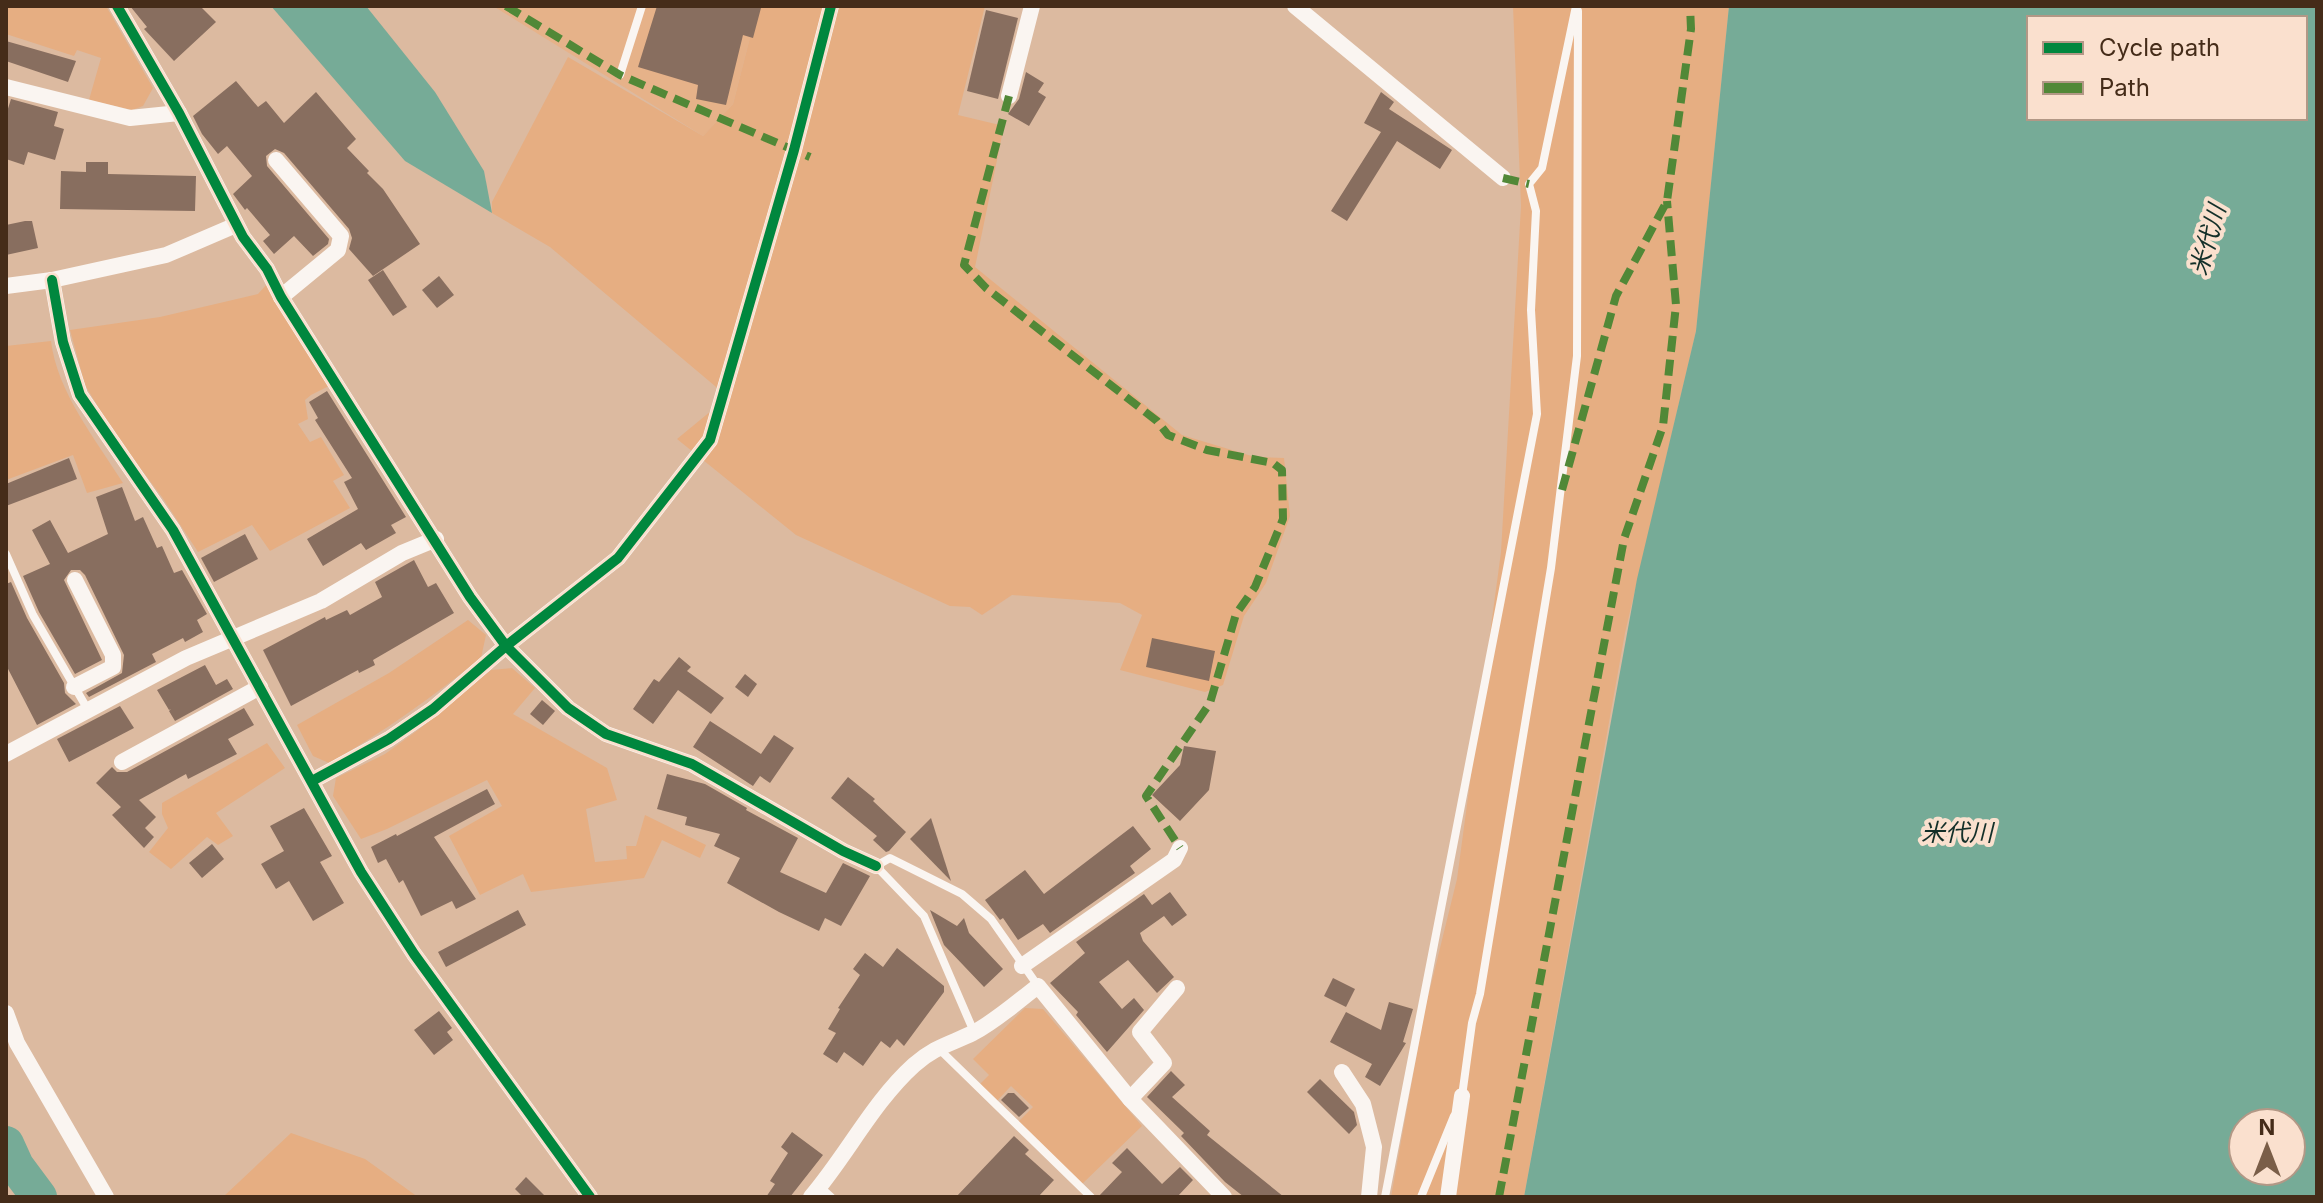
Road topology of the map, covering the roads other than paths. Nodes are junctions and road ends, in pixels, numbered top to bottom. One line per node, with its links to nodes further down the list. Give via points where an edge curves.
1 (117, 6): 10 (street)
2 (642, 6): 7 (lane)
3 (831, 6): 21 (street, via 710,440 618,558)
4 (1032, 6): 9 (street)
5 (1295, 6): 12 (street)
6 (1577, 6): 37 (lane, via 1577,356 1551,568); 45 (lane, via 1542,168 1529,184 1536,211 1531,310 1537,414)
7 (620, 75)
8 (6, 87): 10 (street, via 130,118)
9 (1009, 96)
10 (179, 113): 13 (street)
11 (276, 160): 16 (street, via 341,236 338,250)
12 (1503, 178)
13 (236, 225): 14 (street, via 166,255); 16 (street)
14 (52, 280): 15 (street); 20 (street, via 80,395 173,530)
15 (6, 286)
16 (281, 297): 17 (street)
17 (436, 539): 20 (street, via 321,601); 21 (street)
18 (6, 554): 22 (lane)
19 (75, 580): 22 (street, via 113,655 113,667)
20 (233, 638): 23 (street); 24 (street)
21 (506, 646): 27 (street, via 422,717); 29 (street, via 568,708 606,734 692,764)
22 (74, 687): 24 (lane)
23 (260, 687): 26 (street); 27 (street)
24 (88, 710): 25 (street)
25 (6, 754)
26 (122, 762)
27 (312, 781): 41 (street, via 361,872 414,954)
28 (1180, 848): 30 (street, via 1174,860)
29 (876, 866): 30 (lane, via 890,858 962,894 991,919); 34 (lane, via 924,916)
30 (1022, 966): 31 (lane)
31 (1038, 986): 34 (street); 38 (street)
32 (1177, 988): 38 (street, via 1140,1032 1164,1063)
33 (6, 1013): 40 (street, via 17,1043)
34 (974, 1032): 35 (street)
35 (936, 1047): 39 (street, via 888,1094); 42 (lane)
36 (1342, 1072): 44 (street, via 1363,1104 1374,1147)
37 (1462, 1096): 46 (lane); 47 (street)
38 (1130, 1099): 43 (street)
39 (821, 1194)
40 (106, 1197)
41 (590, 1197)
42 (1091, 1197)
43 (1224, 1197)
44 (1369, 1197)
45 (1385, 1197)
46 (1421, 1197)
47 (1448, 1197)

